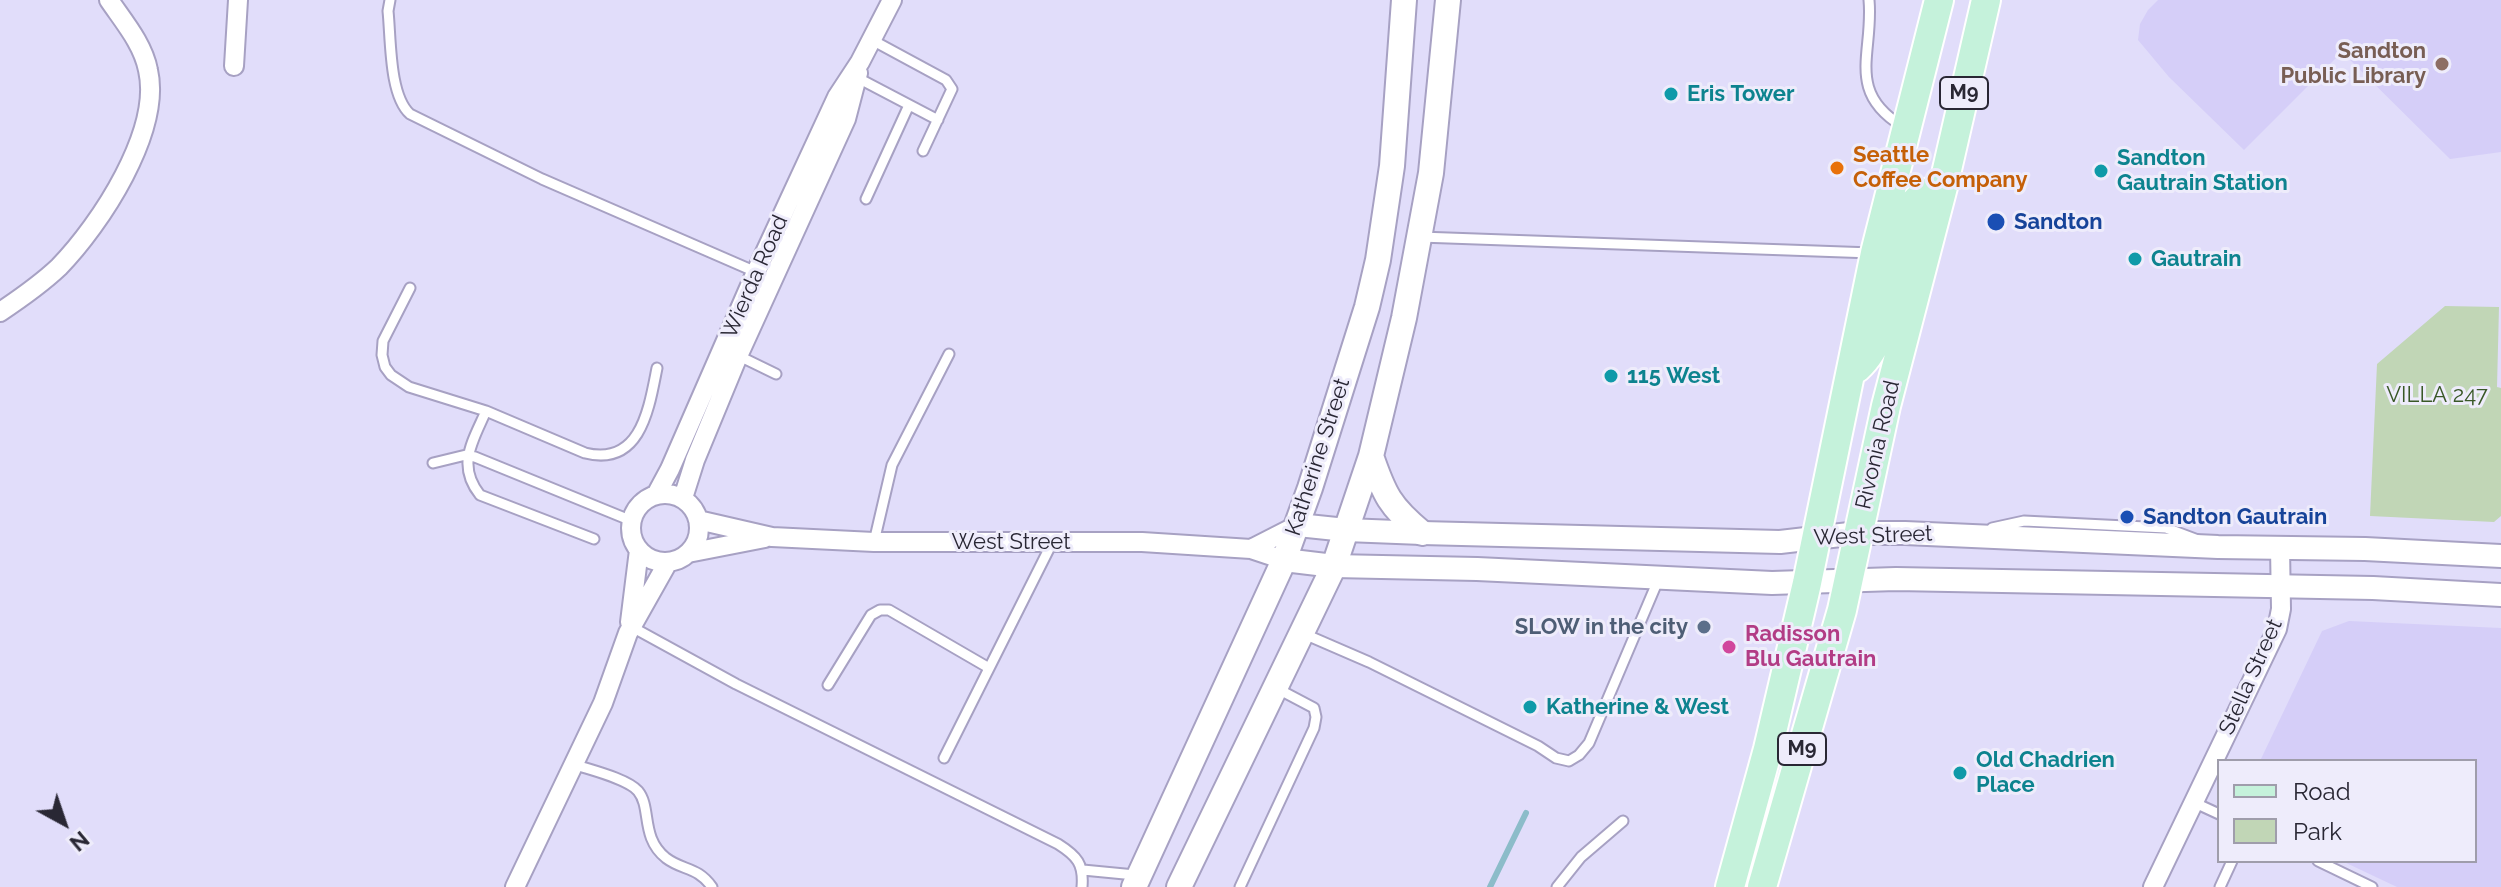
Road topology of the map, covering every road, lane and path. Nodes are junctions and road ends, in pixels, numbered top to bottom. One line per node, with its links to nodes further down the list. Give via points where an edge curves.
1 (109, 0): 25 (street, via 148,68 146,121 101,217 57,268)
2 (238, 0): 11 (street)
3 (390, 0): 22 (lane, via 396,86 410,114 512,166)
4 (892, 0): 10 (street, Wierda Road)
5 (1404, 0): 39 (main road, Katherine Street, via 1392,166 1378,260)
6 (1869, 0): 15 (lane, via 1864,66 1869,92 1879,108)
7 (1986, 0): 18 (main road, Rivonia Road / M9)
8 (1451, 4): 20 (main road, Katherine Street)
9 (1937, 4): 15 (main road, Rivonia Road / M9)
10 (872, 40): 12 (street, Wierda Road); 14 (lane, via 951,85)
11 (234, 66)
12 (856, 71): 13 (lane); 17 (street, Wierda Road, via 850,109)
13 (909, 105): 14 (lane); 19 (lane)
14 (938, 120): 16 (lane)
15 (1905, 128): 21 (main road, Rivonia Road / M9)
16 (923, 151)
17 (805, 185): 22 (street, Wierda Road); 23 (street, Wierda Road)
18 (1943, 187): 30 (main road, via 1925,193 1913,206 1878,339 1868,359); 42 (main road, Rivonia Road / M9)
19 (866, 199)
20 (1420, 237): 21 (lane); 33 (main road, Katherine Street)
21 (1875, 253): 30 (main road, Rivonia Road / M9)
22 (756, 272): 23 (street); 26 (street, Wierda Road)
23 (774, 280): 26 (street, Wierda Road)
24 (410, 288): 31 (lane, via 383,341 385,367 409,387)
25 (0, 312)
26 (730, 352): 29 (lane); 35 (street, Wierda Road); 36 (street, Wierda Road)
27 (949, 354): 47 (lane, via 892,465)
28 (657, 368): 31 (lane, via 646,421 634,439 612,454 585,453)
29 (776, 374)
30 (1850, 374): 44 (main road, Rivonia Road / M9)
31 (486, 411): 32 (lane)
32 (466, 455): 34 (lane); 38 (lane); 45 (lane, via 472,485 480,495)
33 (1371, 456): 40 (main road, Katherine Street); 41 (main road, via 1388,501)
34 (433, 463)
35 (656, 495): 36 (street); 38 (street, via 636,509)
36 (683, 498): 37 (street)
37 (698, 520): 43 (street, West Street); 51 (street, via 697,541)
38 (632, 521): 50 (street)
39 (1298, 525): 40 (street, West Street); 49 (street); 53 (main road, Katherine Street)
40 (1346, 530): 41 (street, West Street); 55 (main road, Katherine Street)
41 (1422, 533): 44 (street, West Street, via 1780,542)
42 (1858, 533): 44 (street, West Street); 48 (street, West Street); 57 (main road, Rivonia Road / M9)
43 (772, 537): 47 (street, West Street); 51 (street, West Street)
44 (1816, 537): 58 (main road, Rivonia Road / M9)
45 (594, 539)
46 (1053, 541): 47 (street, West Street); 49 (street, West Street); 63 (lane)
47 (874, 542)
48 (2280, 547): 52 (street, West Street); 59 (street, Stella Street)
49 (1251, 549): 53 (street, West Street)
50 (639, 550): 54 (street); 61 (street)
51 (688, 553): 54 (street)
52 (2501, 556)
53 (1284, 560): 55 (street, West Street); 74 (main road, Katherine Street)
54 (668, 562): 61 (street)
55 (1334, 566): 56 (street, West Street); 62 (main road, Katherine Street); 74 (main road, via 1311,593)
56 (1659, 578): 58 (street, West Street); 62 (lane, via 1589,743 1569,761)
57 (1847, 580): 58 (street, West Street); 59 (street, West Street); 82 (main road, Rivonia Road / M9)
58 (1807, 583): 81 (main road, Rivonia Road / M9)
59 (2281, 588): 60 (street, West Street); 68 (street, Stella Street, via 2277,629)
60 (2501, 595)
61 (630, 630): 67 (street); 73 (lane, via 1058,844)
62 (1302, 633): 65 (main road, Katherine Street)
63 (989, 668): 64 (lane, via 889,610 880,610 871,615); 66 (lane)
64 (828, 685)
65 (1275, 688): 78 (main road, Katherine Street); 79 (lane, via 1314,708 1316,717)
66 (944, 758)
67 (576, 765): 75 (street); 76 (lane, via 630,784 641,797 657,848 667,859 698,872)
68 (2193, 802): 69 (lane); 83 (street, Stella Street)
69 (2217, 813)
70 (1623, 821): 80 (lane, via 1581,857)
71 (2231, 863): 84 (lane)
72 (2322, 863): 85 (lane)
73 (1083, 870): 74 (lane); 77 (lane)
74 (1145, 883)
75 (515, 887)
76 (712, 887)
77 (1082, 887)
78 (1179, 887)
79 (1240, 887)
80 (1557, 887)
81 (1730, 887)
82 (1762, 887)
83 (2153, 887)
84 (2220, 887)
85 (2372, 887)

